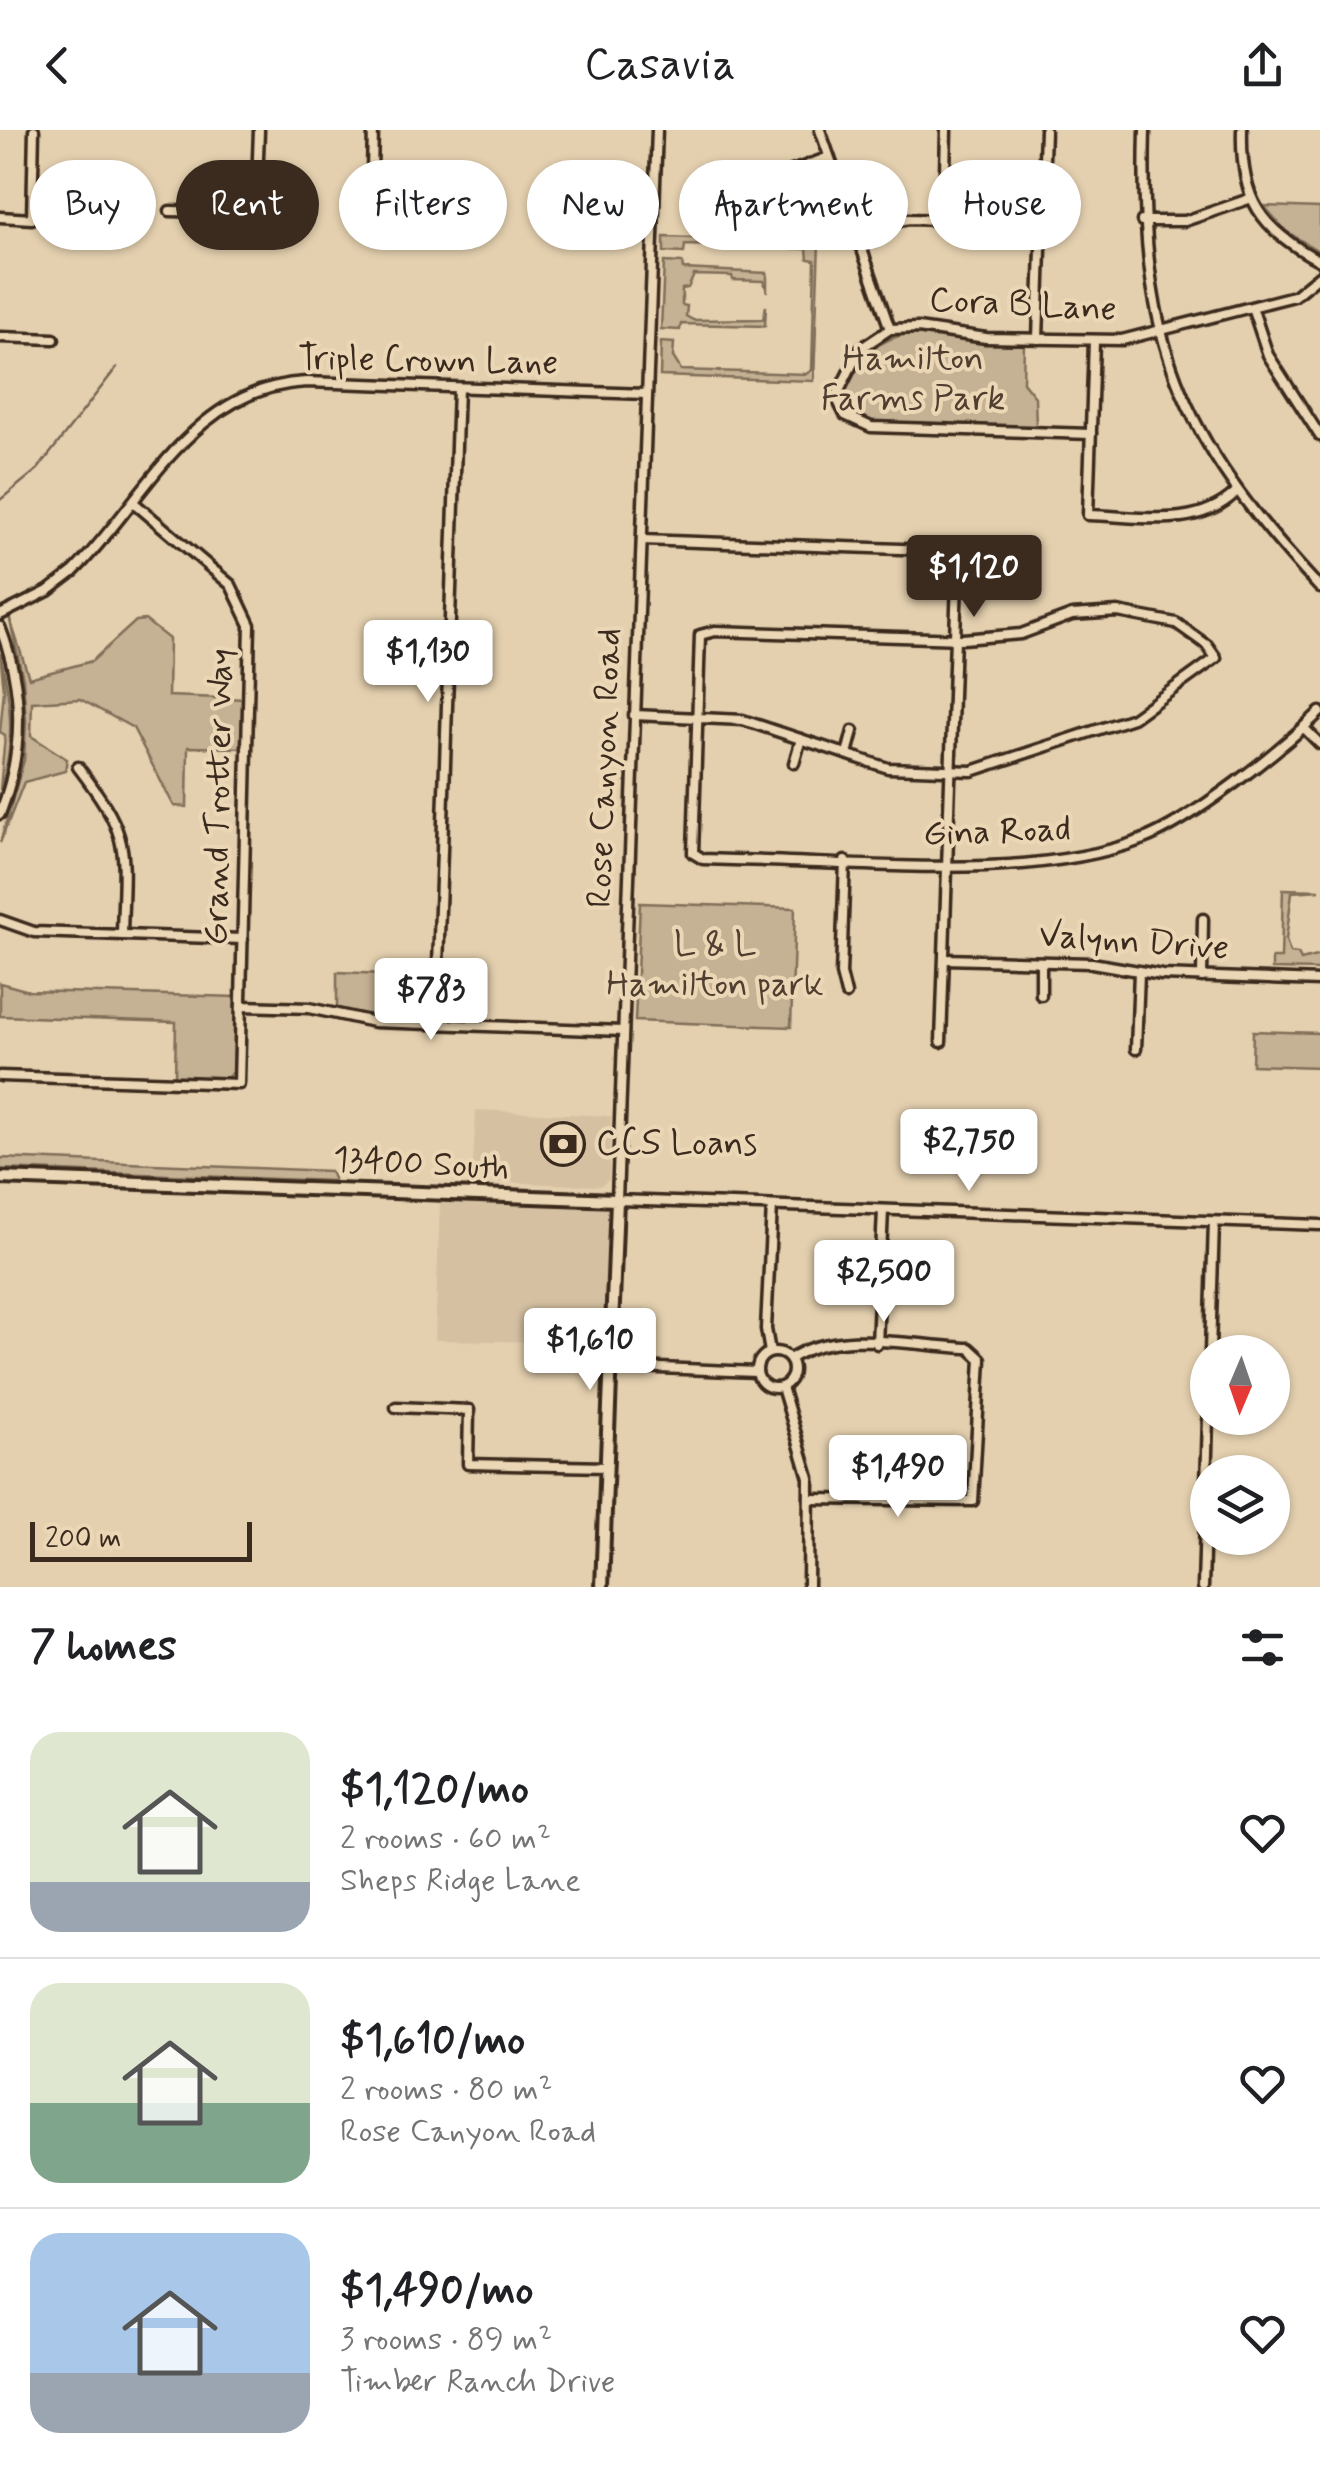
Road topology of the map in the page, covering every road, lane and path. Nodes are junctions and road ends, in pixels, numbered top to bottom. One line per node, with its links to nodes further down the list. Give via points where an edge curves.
1 (34, 130): 18 (street, via 32,218)
2 (258, 130): 17 (street, via 256,213)
3 (373, 130): 11 (street)
4 (656, 130): 32 (street, Rose Canyon Road)
5 (820, 130): 10 (street)
6 (946, 130): 14 (street)
7 (1045, 130): 15 (street)
8 (1144, 130): 19 (street)
9 (1242, 130): 16 (street)
10 (829, 157): 12 (street); 13 (street)
11 (372, 160)
12 (821, 160)
13 (830, 160)
14 (945, 160)
15 (1044, 160)
16 (1249, 200): 19 (street, via 1185,221); 22 (street, via 1290,245)
17 (170, 211)
18 (0, 217)
19 (1142, 222): 26 (street)
20 (864, 250): 25 (street)
21 (1041, 250): 28 (street)
22 (1320, 262)
23 (1320, 275): 24 (street, Cora B Lane, via 1294,296)
24 (1253, 310): 26 (street, Cora B Lane); 34 (street, via 1268,355)
25 (890, 329): 28 (street, Cora B Lane); 33 (street, via 860,349 836,398 844,415 872,427)
26 (1158, 332): 30 (street, Cora B Lane); 35 (street, via 1182,396)
27 (0, 337): 29 (street)
28 (1038, 338): 30 (street, Cora B Lane)
29 (54, 340)
30 (1094, 342): 33 (street)
31 (458, 388): 32 (street, Triple Crown Lane); 36 (street, Triple Crown Lane, via 306,382 252,392 196,426); 70 (street)
32 (646, 394): 37 (street, Rose Canyon Road)
33 (1091, 434): 35 (street, via 1088,515 1196,518)
34 (1320, 436)
35 (1236, 493): 40 (street)
36 (133, 502): 41 (street, Triple Crown Lane, via 65,579); 61 (street, Grand Trotter Way, via 224,578 248,616)
37 (642, 540): 39 (street); 45 (street, Rose Canyon Road)
38 (997, 544): 39 (street)
39 (958, 551): 43 (street)
40 (1320, 588)
41 (0, 615)
42 (0, 626): 55 (street, via 18,720)
43 (956, 640): 46 (street, via 715,630 700,635); 54 (street); 54 (street, via 1007,637 1072,614 1118,612 1176,624 1216,658 1132,718 972,771)
44 (1320, 712): 47 (street, Gina Road)
45 (634, 715): 46 (street); 71 (street, Rose Canyon Road)
46 (700, 718): 49 (street, via 742,720); 56 (street, Gina Road, via 693,853)
47 (1304, 728): 50 (street); 57 (street, Gina Road, via 1228,787 1144,839 1063,862)
48 (853, 731): 51 (street)
49 (800, 739): 51 (street); 52 (street)
50 (1320, 744)
51 (846, 754): 54 (street, via 888,768)
52 (794, 763)
53 (78, 767): 60 (street, via 121,834)
54 (951, 771): 57 (street)
55 (0, 814)
56 (845, 862): 57 (street, Gina Road); 67 (street)
57 (948, 864): 62 (street)
58 (0, 920): 60 (street, via 34,932)
59 (1203, 920): 65 (street)
60 (122, 935): 61 (street)
61 (243, 938): 69 (street, Grand Trotter Way)
62 (945, 959): 63 (street, Valynn Drive); 72 (street)
63 (1042, 962): 64 (street, Valynn Drive); 68 (street)
64 (1138, 972): 65 (street, Valynn Drive); 73 (street)
65 (1202, 976): 66 (street, Valynn Drive)
66 (1320, 980)
67 (846, 994)
68 (1041, 996)
69 (241, 1006): 70 (street); 74 (street, Grand Trotter Way, via 238,1084)
70 (436, 1024): 71 (street)
71 (623, 1031): 76 (street, Rose Canyon Road)
72 (941, 1042)
73 (1136, 1049)
74 (0, 1076)
75 (0, 1178): 76 (main road, 13400 South)
76 (617, 1200): 77 (street, 13400 South); 85 (main road, Rose Canyon Road)
77 (772, 1206): 78 (street, 13400 South); 83 (street)
78 (883, 1210): 79 (street, 13400 South); 82 (street)
79 (1214, 1222): 80 (street, 13400 South); 81 (street)
80 (1320, 1226)
81 (1211, 1335)
82 (876, 1344): 84 (street, via 825,1344); 91 (street, via 978,1353 973,1501)
83 (770, 1352): 84 (street); 86 (street)
84 (790, 1359): 87 (street, via 793,1375)
85 (611, 1366): 86 (street); 90 (main road, Rose Canyon Road)
86 (756, 1372): 87 (street, via 767,1387)
87 (782, 1387): 91 (street, via 806,1458)
88 (396, 1407): 90 (street, via 469,1410 468,1464)
89 (1207, 1435): 94 (street)
90 (607, 1466): 92 (main road, Rose Canyon Road)
91 (810, 1499): 93 (street)
92 (602, 1587)
93 (808, 1587)
94 (1203, 1587)

